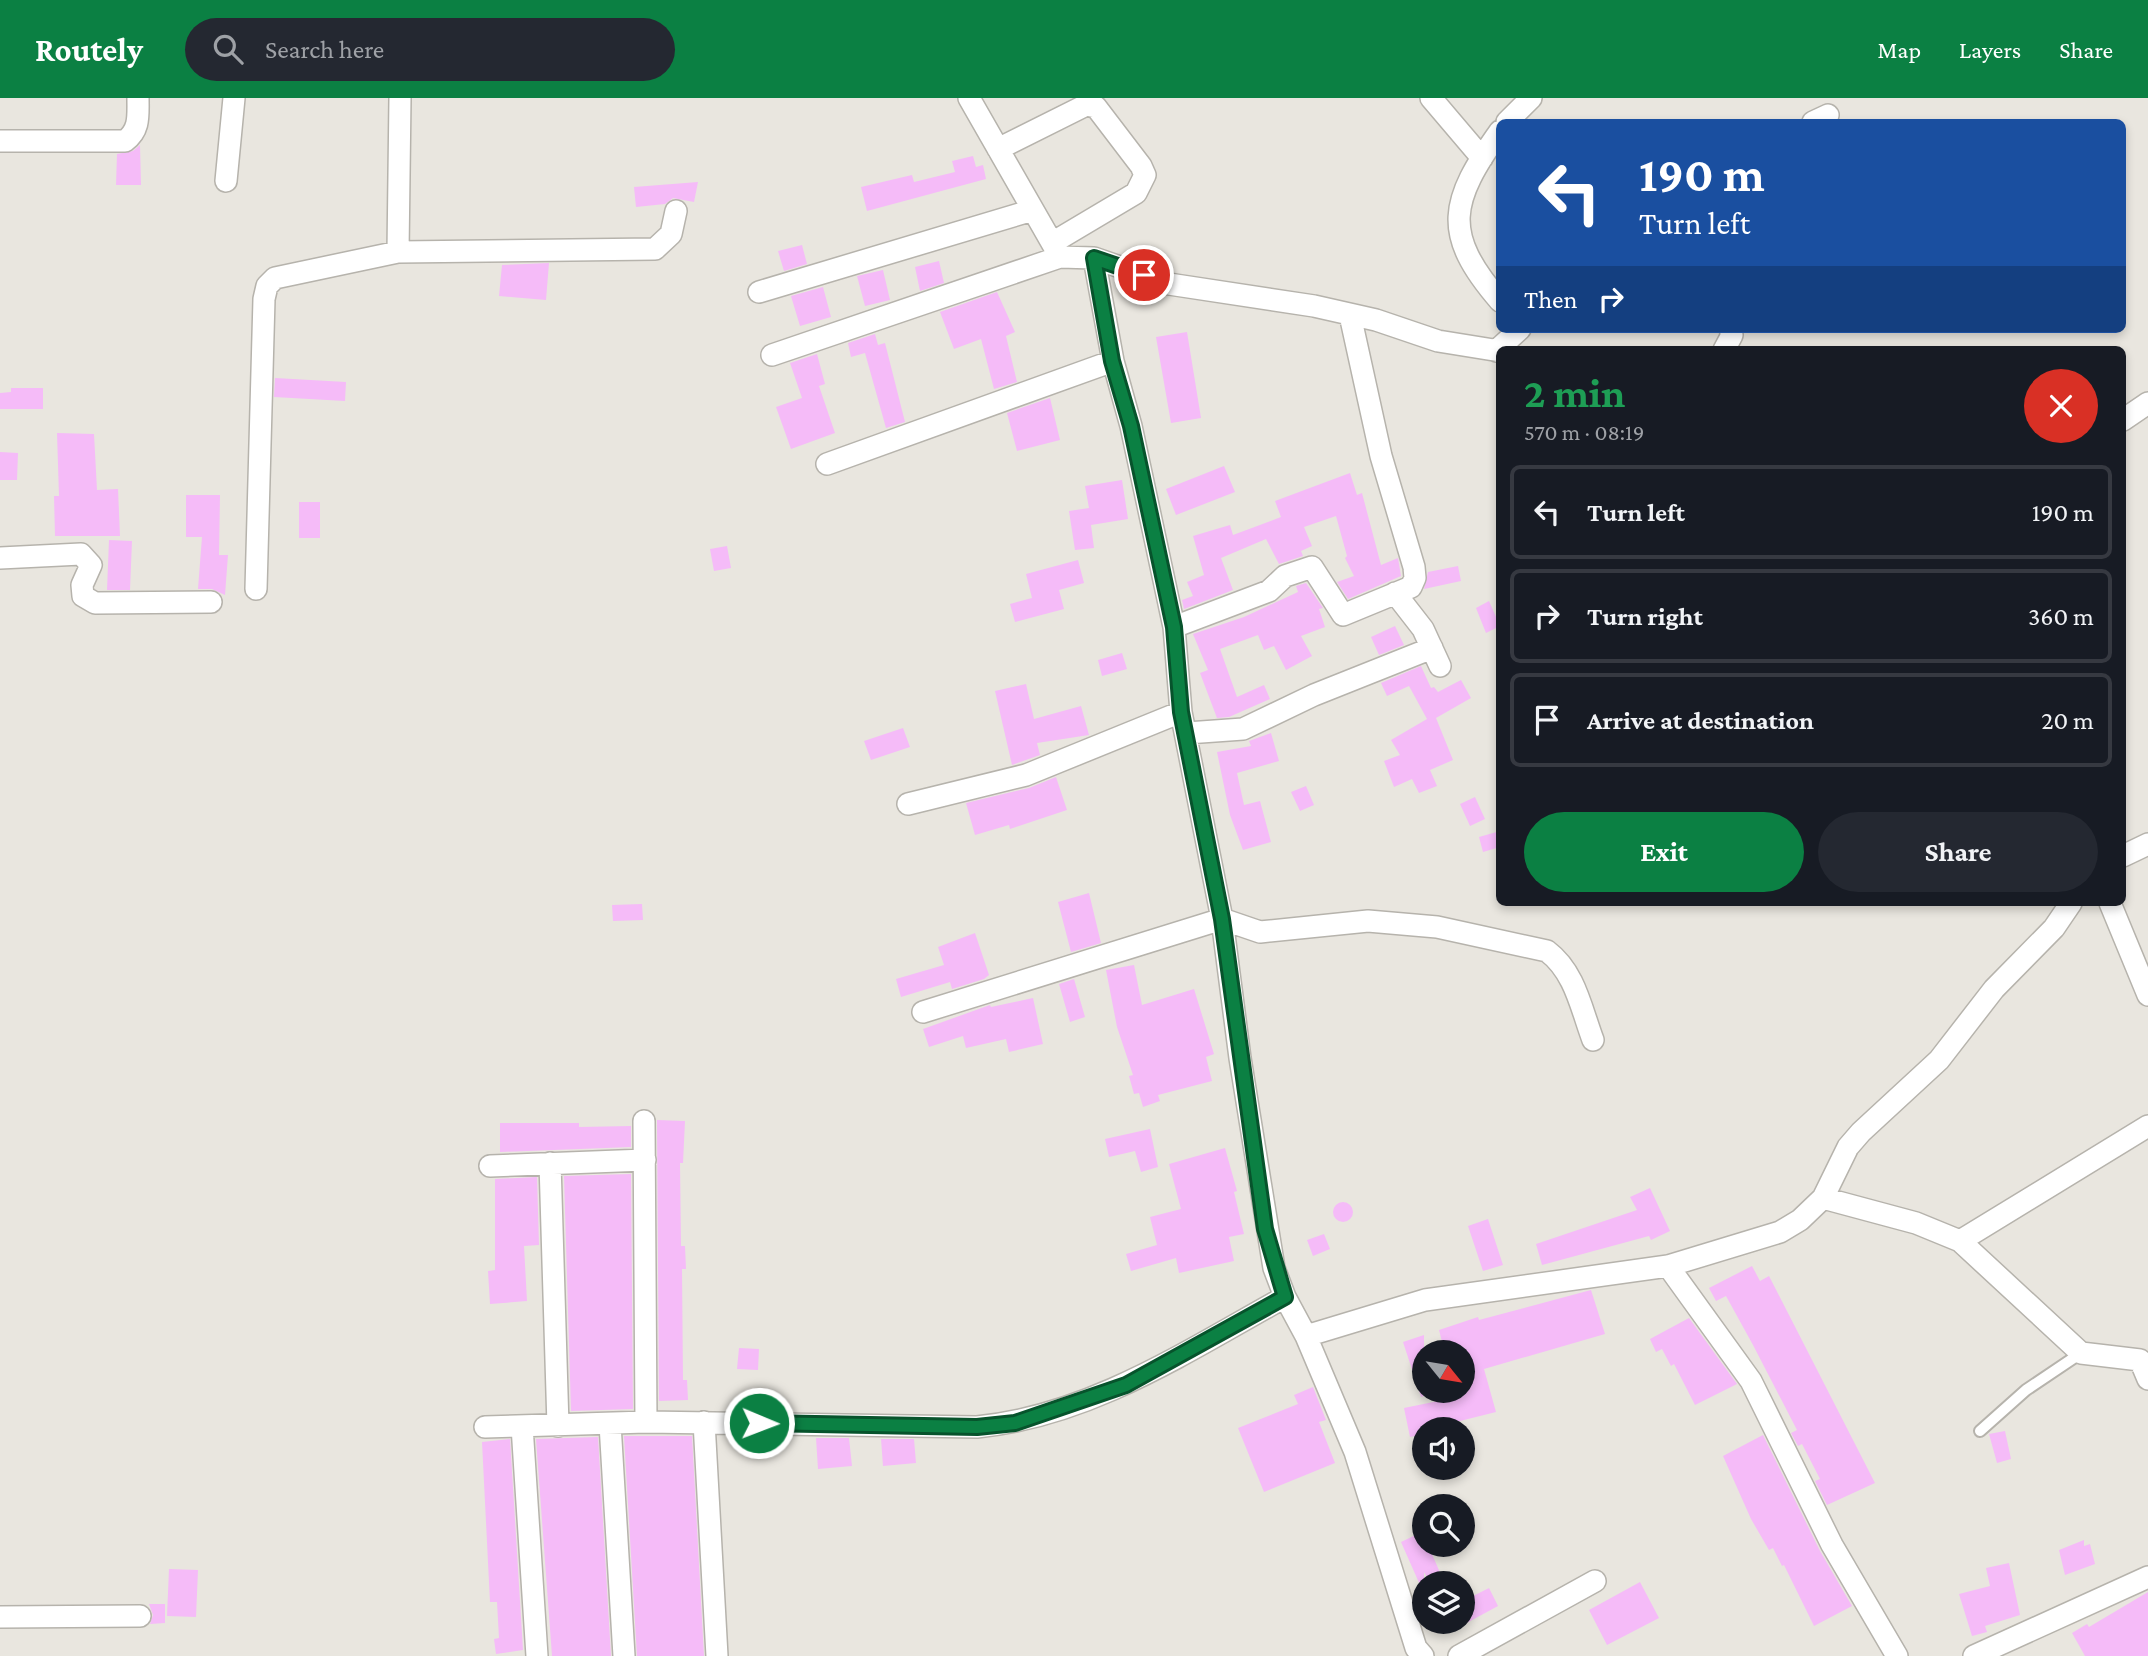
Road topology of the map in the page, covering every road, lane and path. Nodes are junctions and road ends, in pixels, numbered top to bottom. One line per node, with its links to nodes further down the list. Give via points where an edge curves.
1 (138, 98): 9 (street, via 138,125 125,141)
2 (233, 98): 12 (street)
3 (400, 98): 16 (street)
4 (969, 98): 10 (street)
5 (1431, 98): 11 (street)
6 (1531, 98): 7 (street)
7 (1510, 119)
8 (1496, 137): 11 (street)
9 (0, 141)
10 (998, 149): 13 (street); 15 (street, via 1086,105 1096,107 1141,166 1145,175 1136,193)
11 (1482, 158): 19 (street, via 1464,190 1457,218 1461,245)
12 (226, 181)
13 (1033, 210): 15 (street); 18 (street)
14 (676, 211): 16 (street, via 671,234 656,249)
15 (1056, 250): 17 (street); 24 (street)
16 (398, 252): 30 (street, via 275,278 267,286)
17 (1094, 258): 20 (street, via 1170,284); 25 (street)
18 (759, 292)
19 (1496, 296)
20 (1350, 315): 23 (street, via 1438,341); 31 (street, via 1381,456 1414,567 1411,587)
21 (1516, 333): 22 (street)
22 (1503, 346)
23 (1496, 351)
24 (772, 355)
25 (1112, 361): 28 (street); 33 (street, via 1131,426)
26 (2148, 403): 27 (street)
27 (2126, 418)
28 (827, 464)
29 (0, 558): 32 (street, via 81,554 91,565 82,585 83,596 95,603)
30 (256, 589)
31 (1395, 593): 33 (street, via 1343,615 1311,567 1285,576 1269,592); 35 (street, via 1423,629 1436,657 1314,695 1243,729)
32 (211, 602)
33 (1174, 627): 34 (street)
34 (1181, 712): 35 (street); 36 (street, via 1026,775)
35 (1187, 733): 41 (street)
36 (908, 804)
37 (2148, 844): 38 (street)
38 (2126, 855)
39 (2069, 906): 50 (street, via 2054,928 1994,989 1939,1060 1848,1147)
40 (2111, 906): 42 (street)
41 (1222, 919): 43 (street); 44 (street, via 1260,932 1368,921 1437,927 1529,945 1547,951 1569,974); 53 (street, via 1265,1229)
42 (2148, 995)
43 (923, 1012)
44 (1593, 1040)
45 (644, 1121): 47 (street)
46 (2148, 1126): 51 (street)
47 (645, 1160): 48 (street); 57 (street)
48 (550, 1163): 49 (street); 61 (street)
49 (490, 1166)
50 (1824, 1198): 51 (street, via 1916,1223); 52 (street, via 1780,1232)
51 (1960, 1241): 55 (street)
52 (1668, 1266): 54 (street, via 1425,1300); 73 (street, via 1751,1381 1832,1545)
53 (1285, 1297): 54 (street); 58 (street, via 1126,1385 1015,1423 977,1427)
54 (1307, 1336): 71 (street, via 1355,1452 1416,1648)
55 (2081, 1353): 56 (street); 63 (lane, via 2026,1390)
56 (2145, 1364)
57 (646, 1422): 58 (street); 59 (street)
58 (705, 1422): 70 (street)
59 (610, 1424): 61 (street); 69 (street)
60 (522, 1426): 61 (street); 62 (street); 68 (street)
61 (558, 1426)
62 (485, 1427)
63 (1980, 1431)
64 (2148, 1577): 74 (street)
65 (1595, 1581): 72 (street)
66 (140, 1616): 67 (street)
67 (0, 1617)
68 (537, 1656)
69 (624, 1656)
70 (717, 1656)
71 (1423, 1656)
72 (1460, 1656)
73 (1897, 1656)
74 (1974, 1656)

